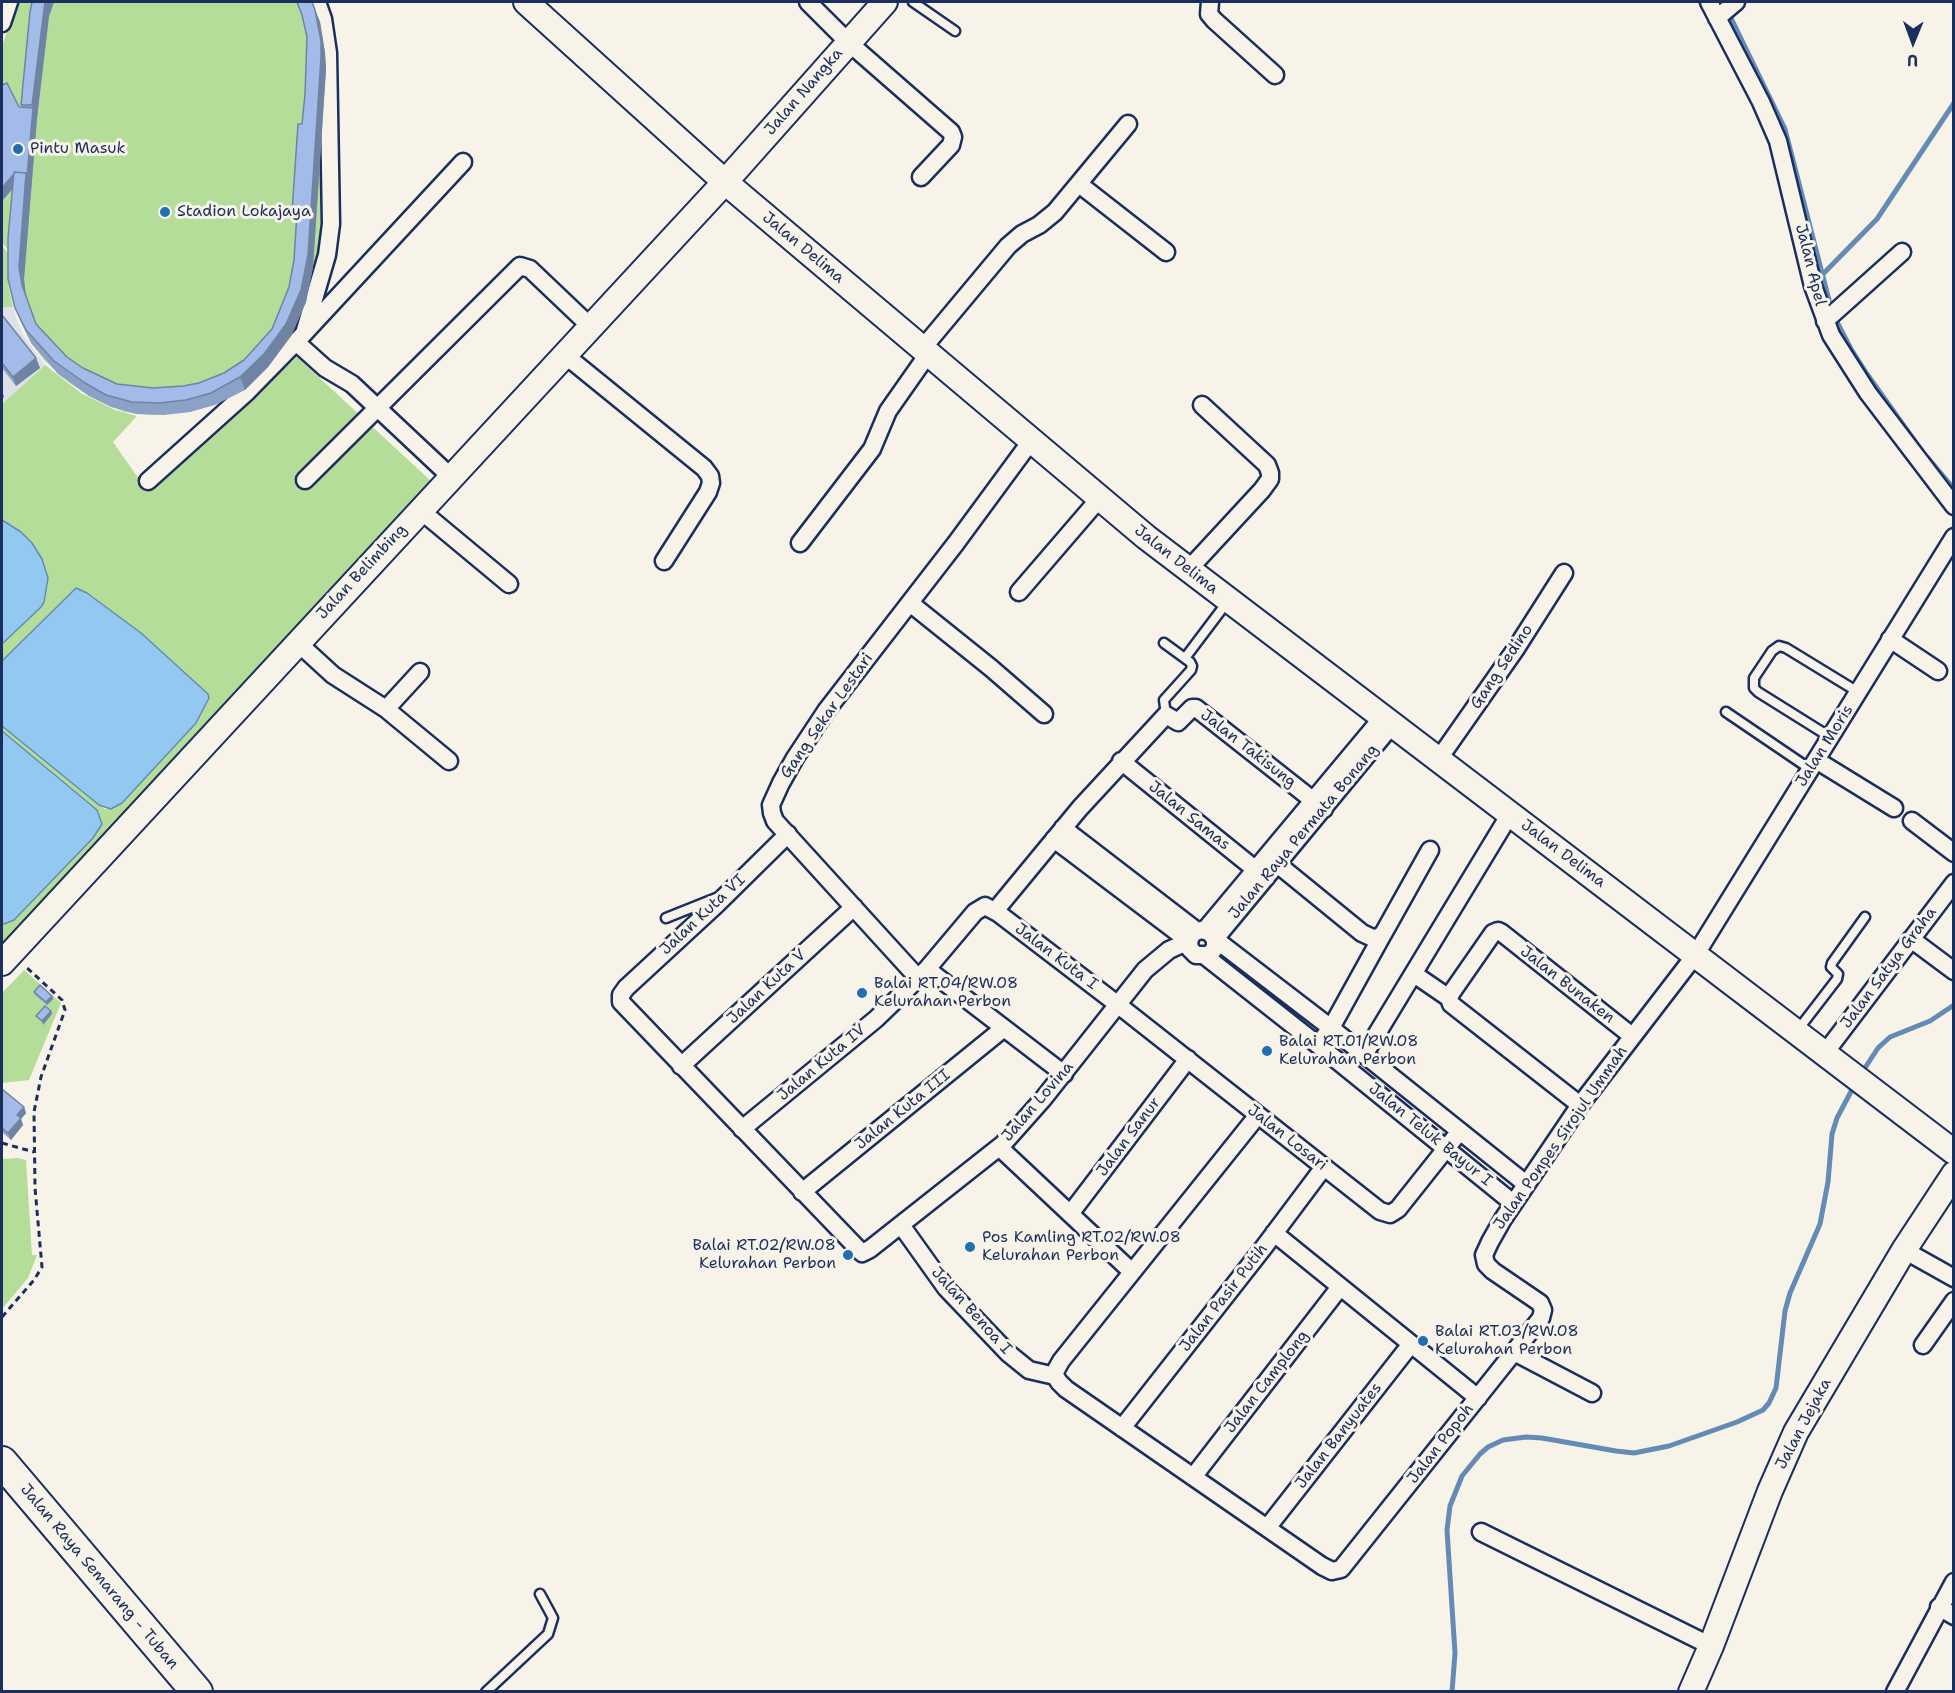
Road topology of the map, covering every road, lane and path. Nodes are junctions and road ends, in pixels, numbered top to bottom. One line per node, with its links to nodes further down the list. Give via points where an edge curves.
1 (9, 2): 11 (street)
2 (317, 2): 24 (street, via 328,53 331,224 327,255)
3 (808, 2): 13 (street)
4 (885, 2): 13 (street, Jalan Nangka)
5 (913, 2): 12 (lane)
6 (1210, 2): 14 (street, via 1209,14 1214,20)
7 (1709, 2): 10 (street, Jalan Apel)
8 (1736, 2): 10 (street)
9 (534, 4): 18 (street, Jalan Delima)
10 (1717, 18): 22 (street, Jalan Apel, via 1778,141)
11 (2, 23)
12 (955, 31)
13 (848, 42): 17 (street, via 951,132 951,145); 18 (street, Jalan Nangka)
14 (1275, 75)
15 (1128, 124): 19 (street)
16 (463, 162): 24 (street)
17 (921, 177)
18 (725, 182): 23 (street, Jalan Belimbing); 25 (street, Jalan Delima)
19 (1079, 184): 20 (street); 25 (street, via 1046,220 1008,246)
20 (1166, 252)
21 (1902, 252): 22 (street)
22 (1825, 321): 34 (street, Jalan Apel, via 1848,365)
23 (591, 327): 26 (street, Jalan Belimbing); 28 (street, via 531,269 520,266)
24 (300, 338): 28 (street, via 325,368 352,384); 32 (street, via 247,392)
25 (925, 352): 29 (street, Jalan Delima); 37 (street, via 888,411 872,449)
26 (565, 355): 30 (street, Jalan Belimbing); 38 (street, via 710,476 708,492)
27 (1202, 405): 39 (street, via 1267,465 1270,473 1262,490)
28 (377, 408): 30 (street); 31 (street)
29 (1031, 441): 33 (street, Jalan Delima); 44 (street, Gang Sekar Lestari)
30 (451, 477): 35 (street, Jalan Belimbing)
31 (304, 480)
32 (148, 481)
33 (1099, 499): 39 (street, Jalan Delima); 42 (street)
34 (1953, 506)
35 (420, 510): 41 (street); 46 (street, Jalan Belimbing)
36 (1953, 537): 45 (street, Jalan Moris)
37 (800, 543)
38 (664, 561)
39 (1188, 570): 43 (street, Jalan Delima)
40 (1564, 573): 58 (street, Gang Sedino)
41 (509, 584)
42 (1019, 592)
43 (1229, 601): 48 (lane); 56 (street, Jalan Delima)
44 (910, 603): 54 (street); 67 (street, Gang Sekar Lestari, via 826,711 781,783 771,809 775,821)
45 (1890, 639): 49 (street); 51 (street, Jalan Moris)
46 (297, 642): 52 (street, via 344,682); 82 (street, Jalan Belimbing)
47 (1164, 643): 48 (lane)
48 (1185, 658): 55 (lane, via 1192,664 1191,670 1164,700)
49 (1938, 671)
50 (420, 672): 52 (street)
51 (1858, 692): 57 (street, Jalan Moris); 57 (lane, via 1779,646 1754,678 1758,692)
52 (386, 709): 59 (street)
53 (1726, 712): 61 (lane)
54 (1044, 714)
55 (1166, 715): 60 (street); 62 (street, Jalan Takisung, via 1178,722 1196,708)
56 (1387, 722): 58 (street, Jalan Delima); 62 (street, Jalan Raya Permata Bonang)
57 (1830, 737): 61 (street, Jalan Moris)
58 (1438, 760): 64 (street, Jalan Delima)
59 (449, 761)
60 (1121, 761): 66 (street); 71 (street, Jalan Samas)
61 (1813, 764): 63 (street); 81 (street, Jalan Moris)
62 (1319, 805): 70 (street, Jalan Raya Permata Bonang)
63 (1894, 808)
64 (1510, 814): 81 (street, Jalan Delima); 85 (street)
65 (1912, 821): 69 (street)
66 (1059, 833): 75 (street); 79 (street, Jalan Teluk Bayur I)
67 (788, 834): 73 (street, Jalan Kuta VI); 74 (street)
68 (1430, 850): 78 (street)
69 (1953, 853)
70 (1273, 861): 71 (street, Jalan Raya Permata Bonang); 78 (street, via 1366,936 1375,939)
71 (1262, 874): 79 (street, Jalan Raya Permata Bonang)
72 (1953, 883): 80 (street, Jalan Satya Graha)
73 (727, 894): 77 (lane); 96 (street, Jalan Kuta VI, via 620,997 624,1007)
74 (854, 907): 84 (street); 96 (street, Jalan Kuta V)
75 (995, 911): 84 (street, Jalan Kuta IV, via 979,908); 87 (street, Jalan Kuta I)
76 (1865, 917): 90 (lane, via 1832,963 1837,979)
77 (666, 918)
78 (1383, 934): 89 (street)
79 (1202, 935): 87 (street, Jalan Lovina, via 1169,950 1154,962); 89 (street, Jalan Teluk Bayur I); 92 (street, Jalan Teluk Bayur I, via 1216,944 1213,952 1205,956)
80 (1911, 939): 83 (street); 93 (street, Jalan Satya Graha)
81 (1696, 954): 90 (street, Jalan Delima); 91 (street, Jalan Ponpes Sirojul Ummah)
82 (6, 958): 107 (path, via 65,1005 38,1086)
83 (1953, 971)
84 (923, 974): 88 (street); 102 (street, Jalan Kuta IV, via 876,1019)
85 (1414, 974): 86 (street); 94 (street)
86 (1452, 1003): 91 (street, Jalan Bunaken, via 1452,992 1498,931); 100 (street)
87 (1117, 1004): 95 (street, Jalan Losari); 97 (street, Jalan Lovina)
88 (1004, 1028): 97 (street); 112 (street, Jalan Kuta III)
89 (1331, 1028): 92 (street); 94 (street, Jalan Teluk Bayur I)
90 (1797, 1031): 93 (street, Jalan Delima)
91 (1632, 1036): 100 (street, Jalan Ponpes Sirojul Ummah)
92 (1318, 1044): 99 (street, Jalan Teluk Bayur I)
93 (1825, 1053): 108 (street, Jalan Delima)
94 (1364, 1055): 98 (street, Jalan Teluk Bayur I)
95 (1188, 1059): 101 (street, Jalan Losari); 114 (street, Jalan Sanur)
96 (681, 1066): 102 (street)
97 (1064, 1074): 105 (street, Jalan Lovina)
98 (1390, 1075): 99 (street); 103 (street, Jalan Teluk Bayur I)
99 (1377, 1092): 106 (street, Jalan Teluk Bayur I)
100 (1580, 1106): 111 (street, Jalan Ponpes Sirojul Ummah)
101 (1258, 1115): 109 (street, Jalan Losari); 118 (street)
102 (742, 1129): 112 (street)
103 (1460, 1131): 106 (street); 111 (street, Jalan Teluk Bayur I)
104 (2, 1143): 107 (path)
105 (999, 1147): 114 (street); 115 (street, Jalan Lovina)
106 (1446, 1149): 109 (street, Jalan Losari, via 1390,1214 1375,1208); 113 (street, Jalan Teluk Bayur I)
107 (34, 1152): 123 (path, via 42,1267)
108 (1953, 1152)
109 (1324, 1167): 116 (street, Jalan Pasir Putih)
110 (1953, 1174): 117 (street, Jalan Jejaka)
111 (1526, 1184): 113 (street, Jalan Ponpes Sirojul Ummah)
112 (802, 1192): 115 (street, Jalan Lovina, via 859,1251 865,1253)
113 (1513, 1203): 122 (street, Jalan Ponpes Sirojul Ummah, via 1486,1250 1485,1262 1492,1271 1540,1303)
114 (1070, 1214): 118 (street)
115 (901, 1225): 127 (street, Jalan Benoa I, via 946,1288 1008,1353 1029,1370)
116 (1274, 1233): 120 (street); 130 (street, Jalan Pasir Putih)
117 (1904, 1250): 119 (street); 138 (street, Jalan Jejaka, via 1796,1432)
118 (1132, 1272): 127 (street, via 1061,1361)
119 (1953, 1278)
120 (1340, 1287): 124 (street); 132 (street, Jalan Camplong)
121 (1953, 1301): 125 (street)
122 (1543, 1313): 126 (street, Jalan Popoh)
123 (2, 1317)
124 (1411, 1344): 129 (street); 133 (street, Jalan Banyuates)
125 (1923, 1345)
126 (1514, 1352): 128 (street); 129 (street, Jalan Popoh)
127 (1056, 1376): 130 (street, via 1066,1389)
128 (1592, 1393)
129 (1478, 1398): 133 (street, Jalan Popoh, via 1341,1569 1322,1566)
130 (1122, 1428): 132 (street)
131 (2, 1462): 139 (highway, Jalan Raya Semarang - Tuban)
132 (1193, 1477): 133 (street)
133 (1267, 1528)
134 (1481, 1532): 138 (street)
135 (1953, 1582): 137 (street)
136 (540, 1594): 140 (lane, via 553,1618 548,1634)
137 (1946, 1612): 142 (street)
138 (1711, 1646): 141 (street, Jalan Jejaka)
139 (197, 1692)
140 (486, 1692)
141 (1691, 1692)
142 (1895, 1692)

